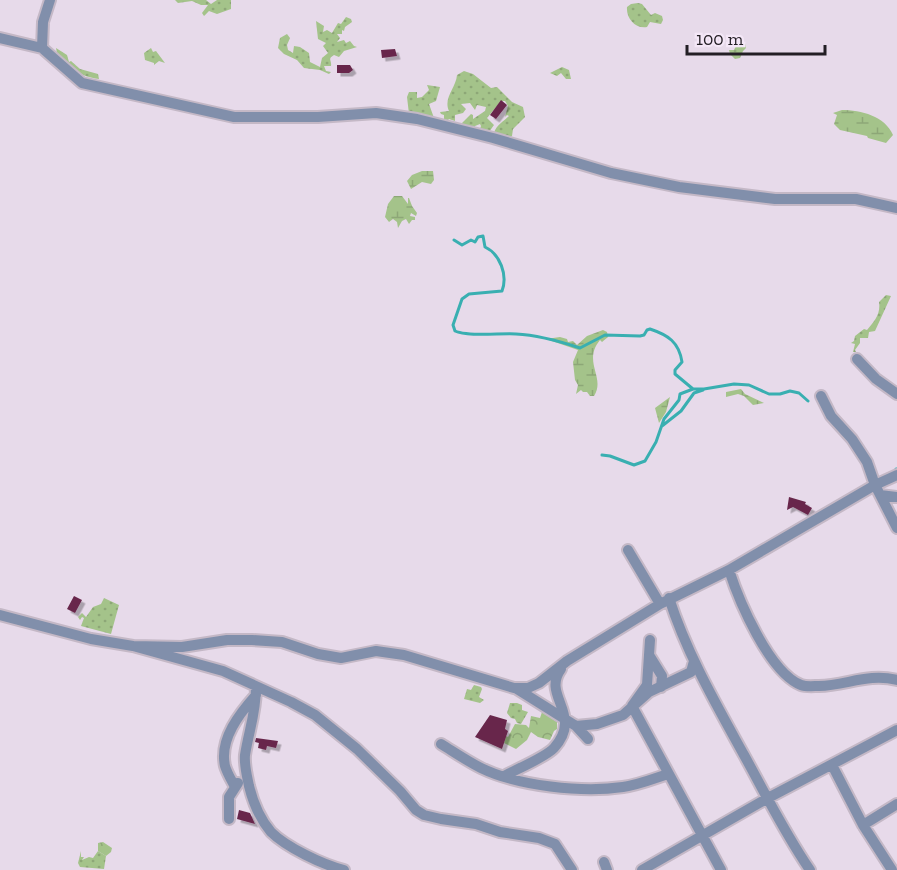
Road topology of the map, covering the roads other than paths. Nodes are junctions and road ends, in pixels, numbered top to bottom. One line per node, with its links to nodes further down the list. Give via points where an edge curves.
1 (50, 0): 3 (street, via 43,22)
2 (0, 38): 3 (street)
3 (42, 48): 4 (street, via 82,83 234,117 376,113 417,119 611,173 679,187 775,200 856,199)
4 (897, 208)
5 (857, 360): 6 (street)
6 (897, 394)
7 (821, 396): 9 (street, via 831,416 867,462)
8 (897, 475): 9 (street)
9 (878, 490): 10 (street); 11 (street); 13 (street)
10 (897, 497)
11 (897, 528)
12 (628, 550): 14 (street)
13 (729, 570): 14 (street); 21 (street, via 738,597 770,656 786,675 802,685 821,686 870,677)
14 (665, 601): 19 (street); 20 (street)
15 (0, 615): 17 (street)
16 (650, 640): 18 (street)
17 (133, 646): 23 (street, via 182,647 252,640 282,642 341,658 376,651 404,655); 24 (street, via 223,671)
18 (649, 656): 22 (street); 25 (street, via 647,685)
19 (567, 661): 23 (street, via 539,683); 26 (street, via 555,684)
20 (694, 661): 22 (street, via 691,672 680,679); 35 (street)
21 (897, 680)
22 (662, 681): 25 (street)
23 (514, 688): 26 (street)
24 (256, 691): 30 (street); 34 (street, via 238,715 228,740 225,766); 41 (street, via 315,715 357,750 416,810 555,844)
25 (632, 706): 26 (street, via 623,715 597,723); 32 (street)
26 (571, 724): 28 (street); 33 (street, via 553,750)
27 (897, 730): 31 (street)
28 (588, 739)
29 (441, 744): 33 (street)
30 (245, 756): 34 (street); 40 (street, via 252,797 271,832 330,867)
31 (832, 765): 35 (street); 38 (street)
32 (668, 774): 33 (street, via 603,789 538,784); 39 (street)
33 (504, 776)
34 (235, 788): 37 (street, via 229,797)
35 (768, 798): 39 (street); 44 (street)
36 (897, 804): 38 (street)
37 (229, 819)
38 (863, 825): 45 (street)
39 (702, 836): 42 (street); 43 (street)
40 (344, 870)
41 (572, 870)
42 (642, 870)
43 (721, 870)
44 (810, 870)
45 (892, 870)

